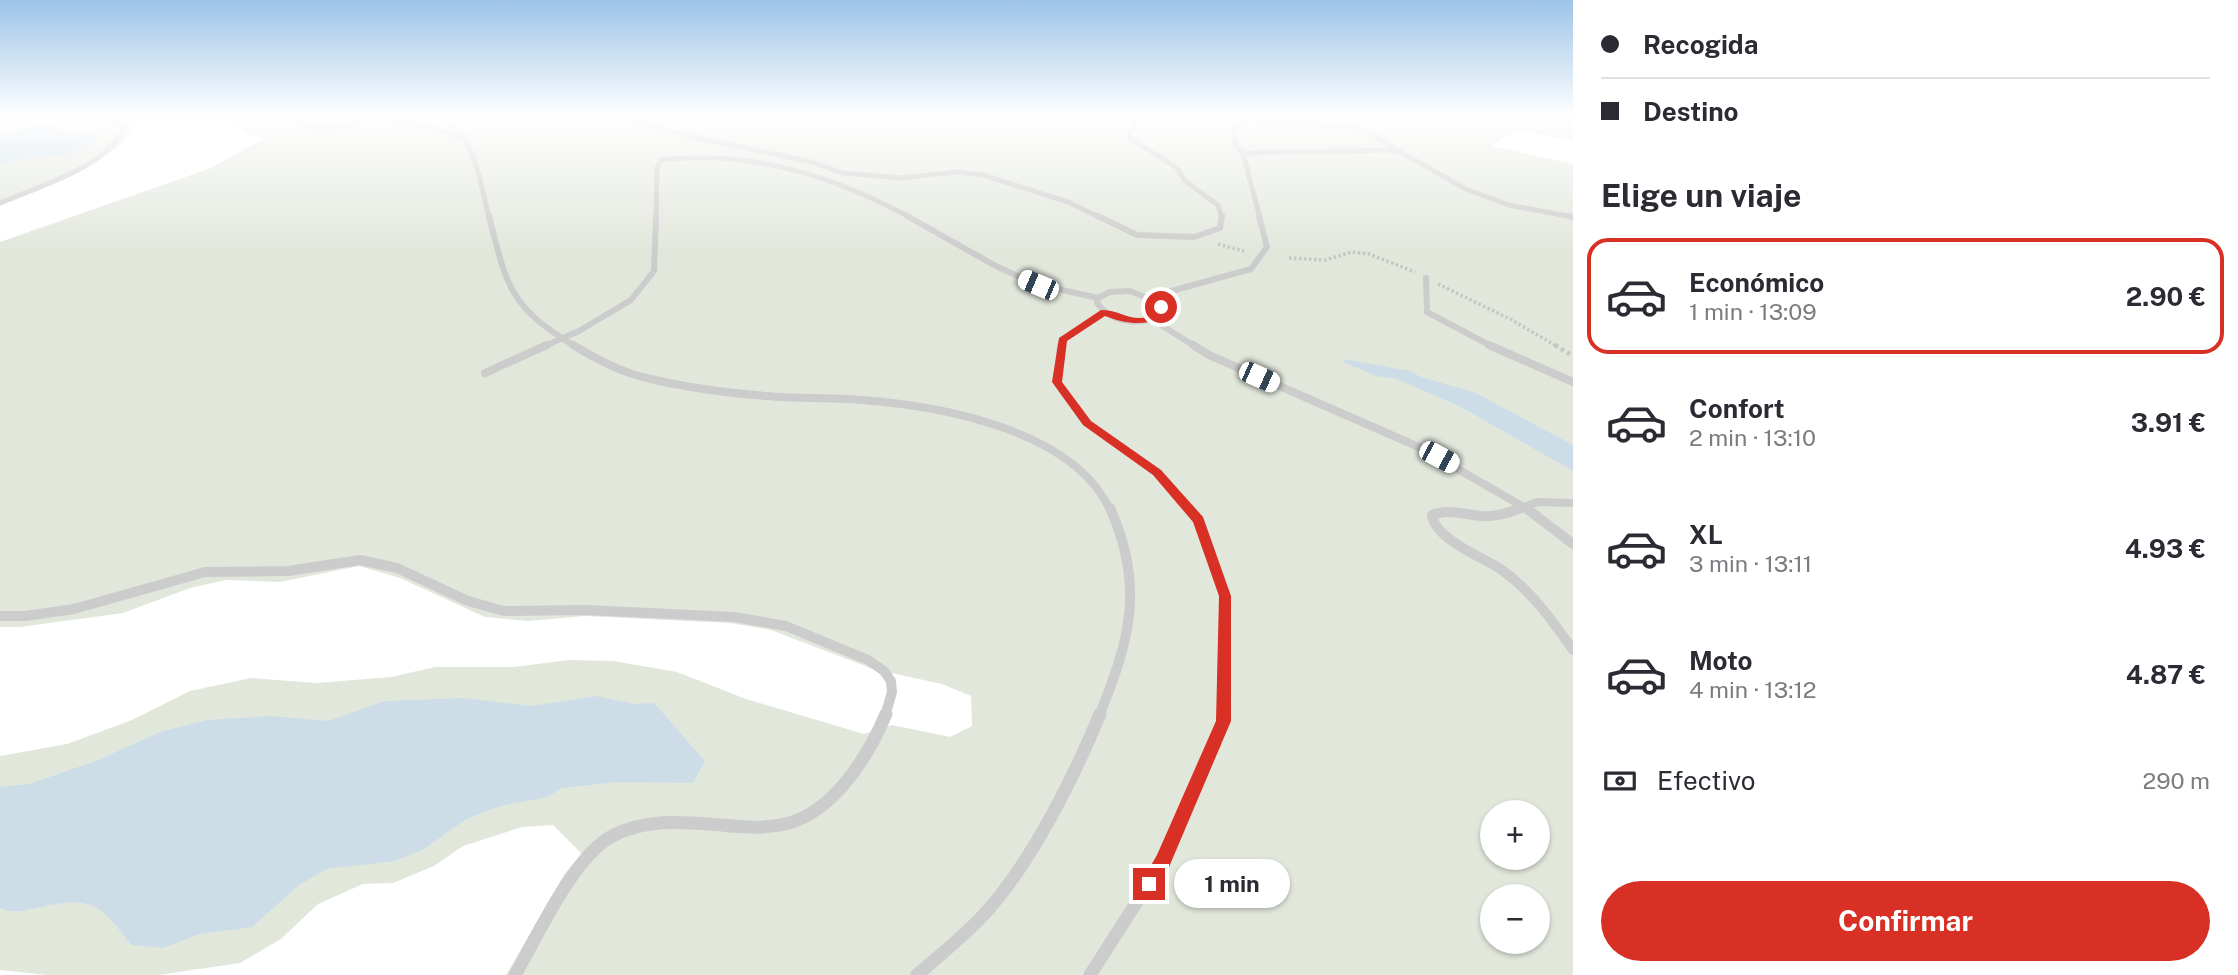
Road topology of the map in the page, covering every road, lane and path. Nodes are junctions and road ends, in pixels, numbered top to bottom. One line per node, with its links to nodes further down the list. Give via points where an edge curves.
1 (96, 160): 9 (lane)
2 (472, 160): 24 (lane, via 518,303 579,349 614,368 656,381 764,396 873,401 938,410 995,426 1043,444 1079,470 1102,492 1117,519 1133,591 1130,631 1088,741 1037,842 987,911)
3 (662, 160): 16 (lane, bridge, via 657,168 654,271 631,300 579,331)
4 (759, 160): 13 (lane, bridge, via 811,174 875,199 985,262 1038,285)
5 (805, 160): 6 (lane, via 842,173 901,178 957,172 983,175 1068,202 1137,235 1194,237 1220,228 1218,203 1185,181)
6 (1167, 160)
7 (1245, 160): 12 (lane, via 1267,247 1251,270)
8 (1416, 160): 10 (lane, via 1466,189 1509,205)
9 (0, 203)
10 (1573, 218)
11 (1426, 278): 17 (lane, via 1427,312)
12 (1150, 297): 13 (lane, via 1119,290); 15 (lane, via 1162,312)
13 (1098, 298): 14 (lane)
14 (1104, 312): 15 (lane, via 1134,322); 25 (lane, via 1062,340 1057,382 1087,423 1157,472 1199,520 1225,596 1224,721 1163,861)
15 (1153, 320): 19 (lane, via 1209,355 1421,448)
16 (485, 373)
17 (1573, 382)
18 (1573, 503): 19 (lane, via 1537,502)
19 (1524, 507): 20 (lane); 22 (lane, via 1485,516 1441,512 1432,515 1433,523 1457,545 1521,584)
20 (1573, 544)
21 (0, 616): 23 (lane, via 108,601 212,570 287,571 364,560 493,610 748,618 785,626 880,667 891,682 885,716 853,770 816,813 790,825 639,825 609,837 579,868)
22 (1573, 650)
23 (515, 975)
24 (918, 975)
25 (1090, 975)

